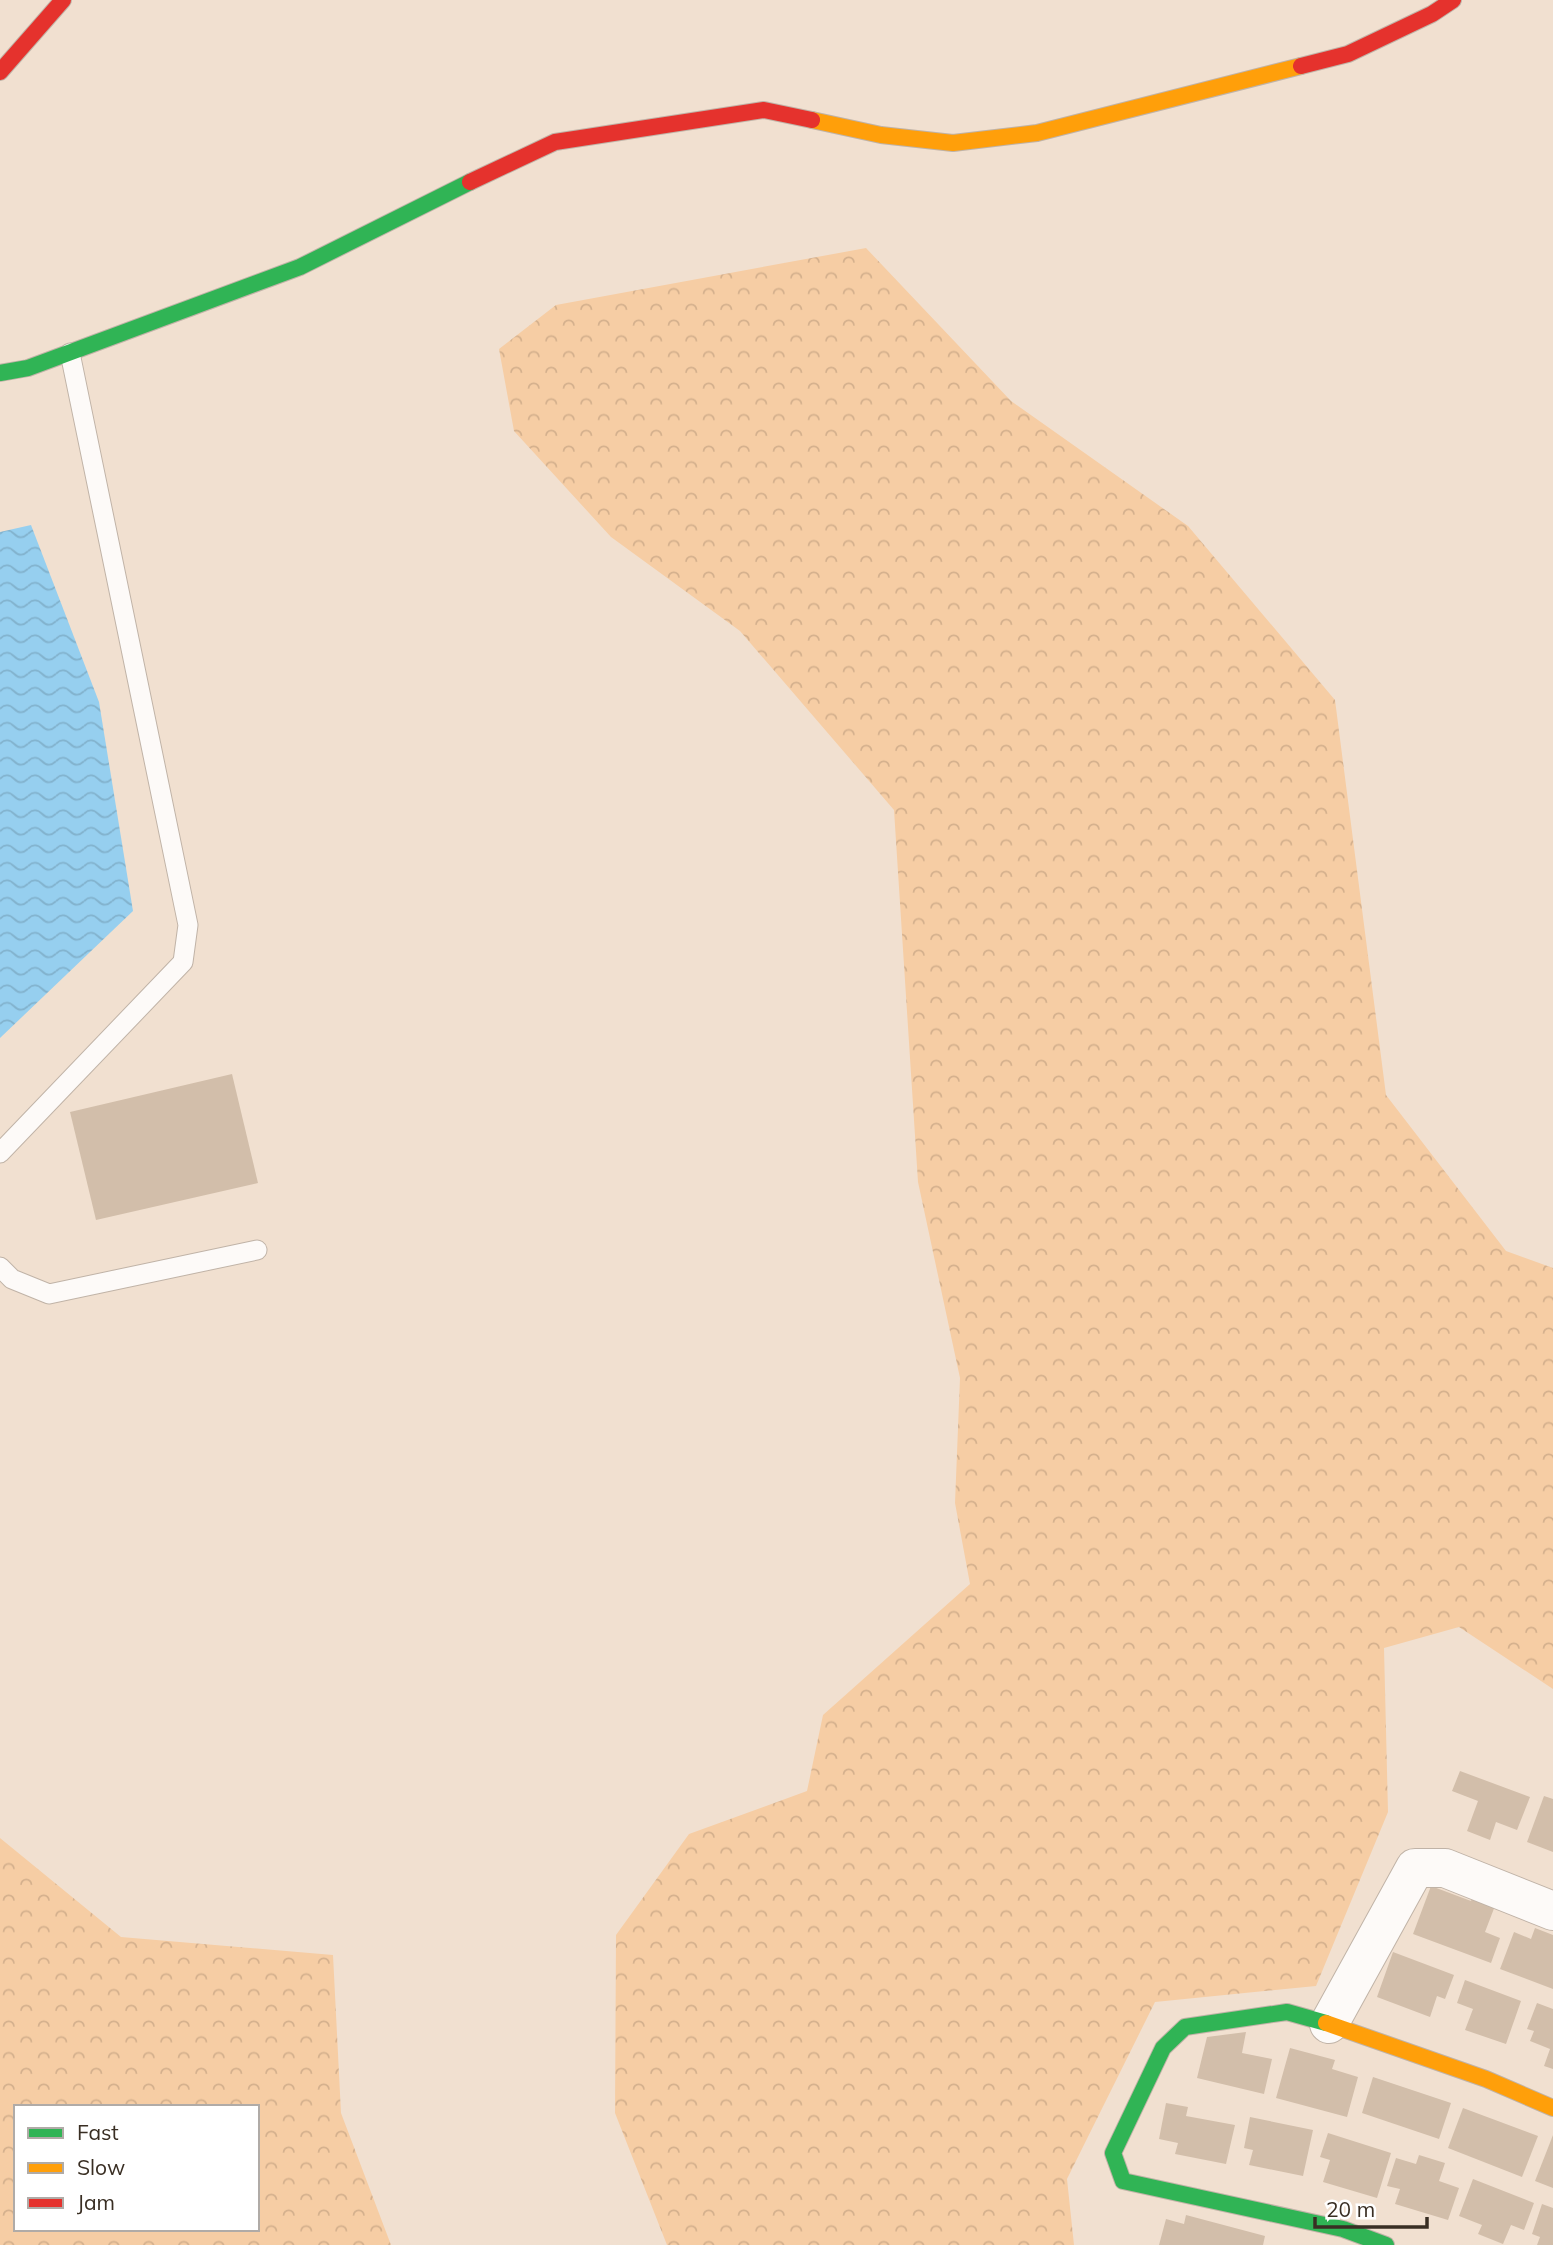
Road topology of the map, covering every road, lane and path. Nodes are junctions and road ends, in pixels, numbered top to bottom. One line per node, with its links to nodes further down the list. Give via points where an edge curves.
1 (63, 0): 3 (main road)
2 (1453, 0): 4 (main road, via 1348,54 1037,133 953,143 881,135 764,110 555,142 300,267)
3 (0, 72)
4 (70, 353): 5 (main road); 6 (lane, via 188,925 183,962)
5 (0, 373)
6 (0, 1153)
7 (257, 1250): 8 (lane, via 49,1294 12,1279)
8 (0, 1266)
9 (1553, 1911): 10 (street, via 1445,1868 1415,1868)
10 (1329, 2024): 11 (main road, via 1486,2079); 12 (main road, via 1287,2012 1185,2027 1163,2048 1113,2153 1123,2180 1343,2229)
11 (1553, 2108)
12 (1386, 2245)

